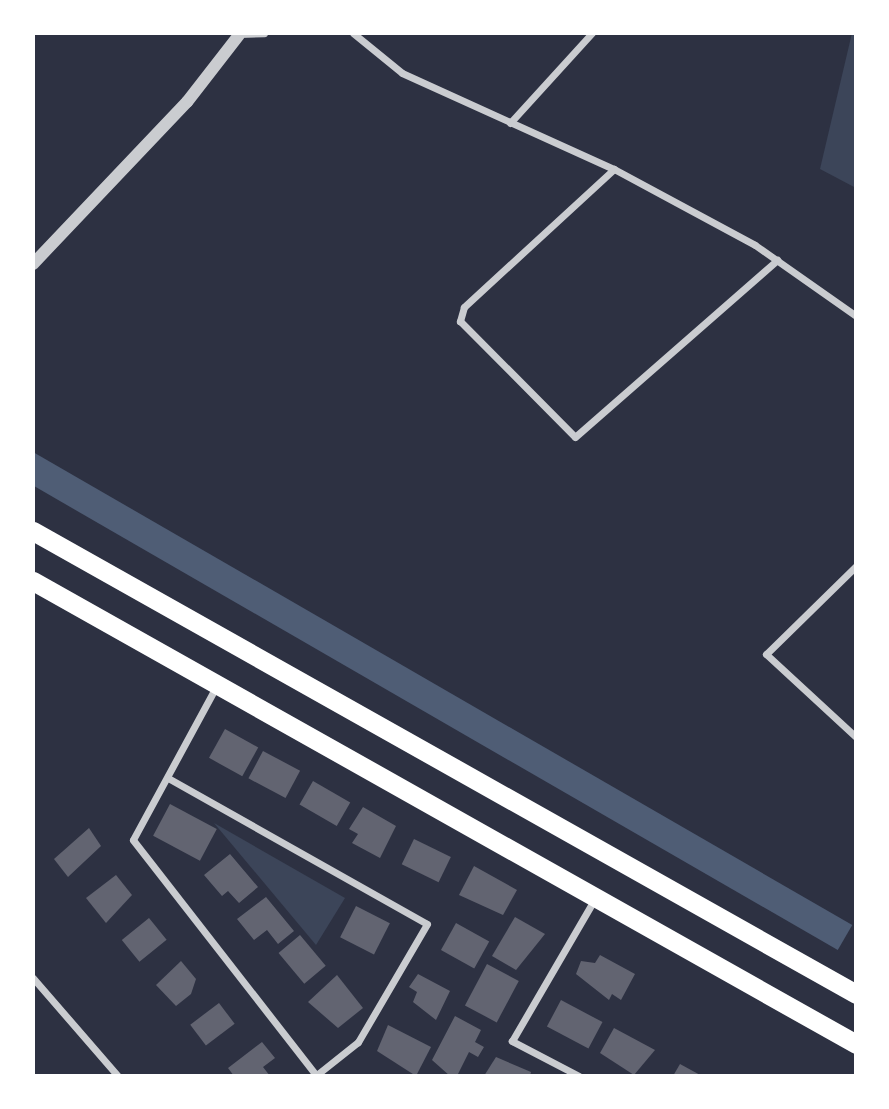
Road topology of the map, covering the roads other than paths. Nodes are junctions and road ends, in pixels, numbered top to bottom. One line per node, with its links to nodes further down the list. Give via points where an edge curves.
1 (264, 33): 4 (street)
2 (353, 33): 5 (street, via 402,73)
3 (592, 33): 5 (street)
4 (239, 34): 8 (street, via 187,102)
5 (510, 123): 6 (street)
6 (614, 169): 7 (street); 7 (street, via 464,307 460,321 575,437)
7 (777, 260): 9 (street)
8 (33, 264)
9 (856, 316)
10 (33, 531): 18 (highway)
11 (856, 566): 14 (street, via 766,654)
12 (33, 581): 13 (highway)
13 (219, 681): 15 (street); 16 (highway)
14 (856, 737)
15 (168, 778): 20 (street, via 133,841); 20 (street, via 427,924 358,1042)
16 (596, 897): 19 (highway); 22 (street, via 512,1041)
17 (33, 978): 21 (street)
18 (856, 994)
19 (856, 1044)
20 (317, 1074)
21 (118, 1076)
22 (579, 1076)

